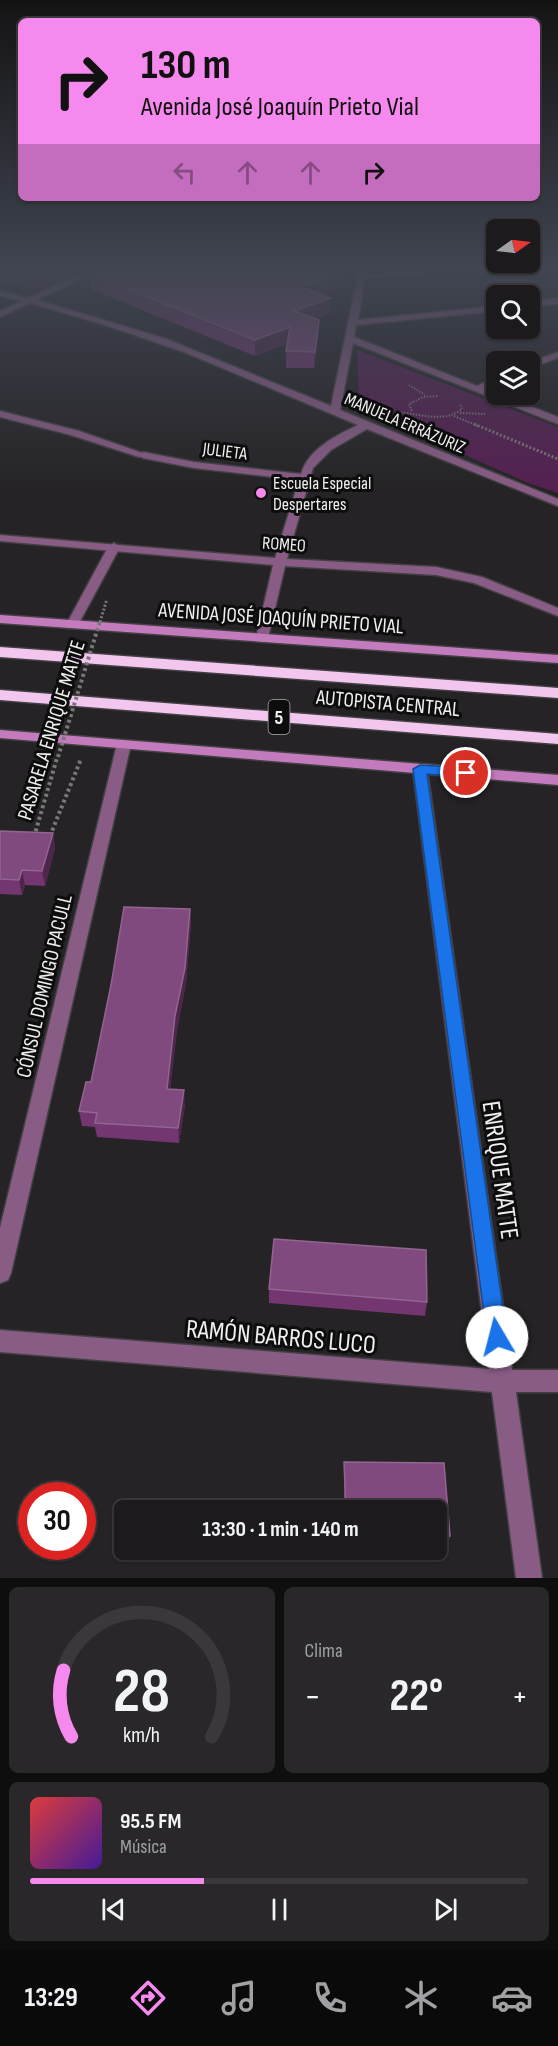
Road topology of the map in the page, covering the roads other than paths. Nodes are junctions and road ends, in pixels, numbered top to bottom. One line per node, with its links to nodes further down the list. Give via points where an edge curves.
1 (163, 344): 8 (street, MANUELA ERRÁZURIZ, via 211,359)
2 (349, 344): 8 (street)
3 (364, 344): 7 (street)
4 (558, 355): 5 (street)
5 (540, 361)
6 (486, 385): 7 (street)
7 (476, 390): 10 (street)
8 (335, 412): 11 (street, MANUELA ERRÁZURIZ)
9 (0, 414): 12 (street, JULIETA, via 143,455)
10 (558, 421)
11 (366, 425): 12 (street, via 322,450); 13 (street, MANUELA ERRÁZURIZ)
12 (303, 477): 16 (street)
13 (558, 503)
14 (0, 538): 15 (street, ROMEO)
15 (114, 547): 16 (street, ROMEO); 19 (street)
16 (280, 562): 17 (street, ROMEO, via 452,573); 20 (street)
17 (558, 612)
18 (0, 619): 19 (main road, AVENIDA JOSÉ JOAQUÍN PRIETO VIAL)
19 (72, 624): 20 (main road, AVENIDA JOSÉ JOAQUÍN PRIETO VIAL)
20 (262, 638): 22 (main road, AVENIDA JOSÉ JOAQUÍN PRIETO VIAL)
21 (0, 652): 23 (highway, AUTOPISTA CENTRAL / 5)
22 (558, 659)
23 (558, 693)
24 (0, 695): 26 (highway, AUTOPISTA CENTRAL / 5)
25 (0, 735): 27 (main road)
26 (558, 739)
27 (124, 744): 28 (main road); 30 (street, CÓNSUL DOMINGO PACULL)
28 (420, 769): 29 (main road); 32 (street, ENRIQUE MATTE)
29 (558, 780)
30 (0, 1273)
31 (0, 1341): 32 (street, RAMÓN BARROS LUCO)
32 (503, 1381): 33 (street, RAMÓN BARROS LUCO); 34 (street, ENRIQUE MATTE)
33 (558, 1381)
34 (529, 1578)

